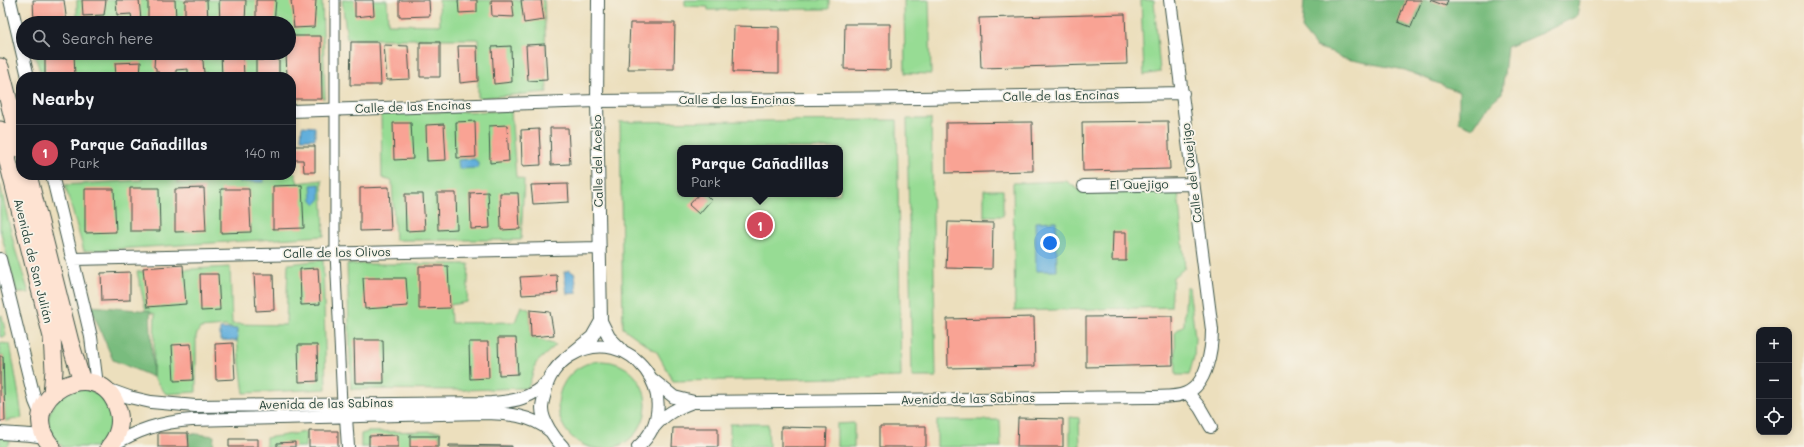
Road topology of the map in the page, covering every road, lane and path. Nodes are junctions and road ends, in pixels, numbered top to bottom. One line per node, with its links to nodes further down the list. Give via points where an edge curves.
1 (10, 0): 5 (street)
2 (335, 0): 11 (street)
3 (598, 0): 10 (street, Calle del Acebo)
4 (1170, 0): 9 (street, Calle del Quejigo)
5 (16, 26)
6 (24, 60): 8 (street)
7 (0, 67): 13 (main road)
8 (27, 72)
9 (1183, 93): 10 (street, Calle de las Encinas); 17 (street, Calle del Quejigo)
10 (597, 101): 11 (street, Calle de las Encinas); 19 (street, Calle del Acebo)
11 (335, 110): 12 (street, Calle de las Encinas); 20 (street)
12 (296, 111)
13 (16, 129)
14 (0, 130): 30 (main road, Avenida de San Julián, via 52,337)
15 (29, 180): 28 (main road, Avenida de San Julián, via 70,342)
16 (53, 180): 22 (street)
17 (1193, 184): 18 (street, El Quejigo); 29 (street, Calle del Quejigo, via 1212,346 1202,376)
18 (1084, 186)
19 (600, 248): 20 (street, Calle de los Olivos); 23 (street, Calle del Acebo)
20 (335, 253): 22 (street, Calle de los Olivos); 32 (street)
21 (0, 259): 34 (street, via 35,401)
22 (73, 259): 28 (street, via 90,338)
23 (601, 321): 24 (street, Calle del Acebo, via 609,337); 25 (street, via 592,337)
24 (624, 352): 25 (street, via 608,347 591,348); 26 (street, via 641,364)
25 (565, 359): 27 (street)
26 (652, 380): 31 (street, Avenida de las Sabinas, via 674,397); 36 (street, via 658,404)
27 (548, 381): 32 (street, Avenida de las Sabinas, via 537,392 502,402); 37 (street, via 542,408)
28 (93, 384): 30 (main road, via 64,385); 32 (street, Avenida de las Sabinas, via 129,397 176,405); 40 (main road, via 112,398 119,413 119,430)
29 (1188, 393): 31 (street, Avenida de las Sabinas, via 1149,397); 35 (street)
30 (52, 394): 34 (main road, via 44,407)
31 (694, 402): 36 (street, Avenida de las Sabinas, via 670,412)
32 (342, 404)
33 (346, 417): 37 (street, Avenida de las Sabinas, via 502,414 537,422); 40 (street, Avenida de las Sabinas, via 174,421 141,430); 41 (street)
34 (42, 418): 39 (main road, via 42,428)
35 (1211, 427)
36 (652, 429): 43 (street, Avenida de las Sabinas)
37 (550, 431): 42 (street)
38 (0, 433): 39 (street, via 31,434)
39 (49, 442)
40 (110, 447)
41 (348, 447)
42 (563, 447)
43 (638, 447)

